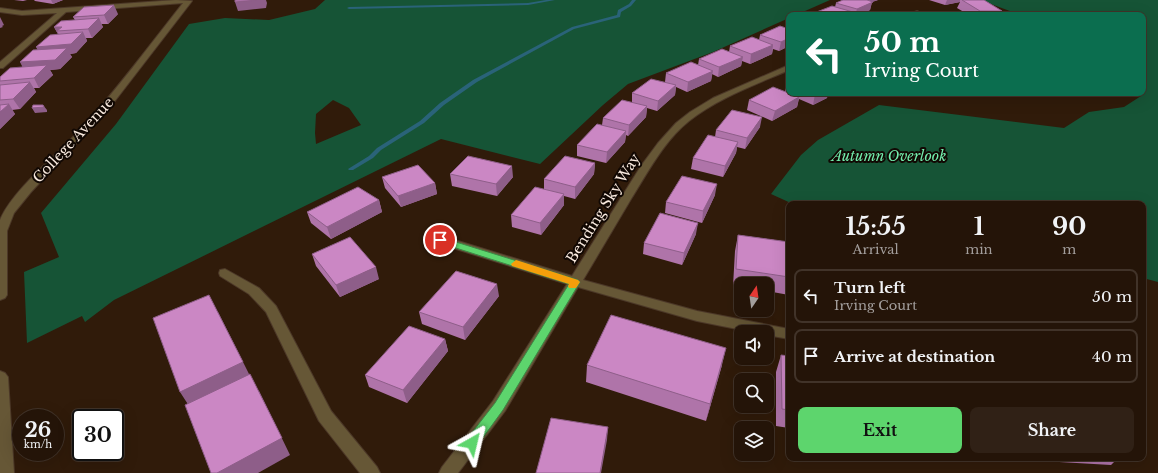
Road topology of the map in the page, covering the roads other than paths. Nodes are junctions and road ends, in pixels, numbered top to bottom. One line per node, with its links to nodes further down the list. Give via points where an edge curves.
1 (189, 0): 3 (street); 9 (street, College Avenue, via 108,104 9,212 1,232)
2 (0, 10): 3 (street, via 22,13)
3 (64, 10): 4 (street)
4 (0, 66)
5 (786, 68): 8 (street, Bending Sky Way, via 716,100 691,115 664,141)
6 (440, 240): 8 (street)
7 (225, 273): 13 (street, via 254,291 271,310 325,416)
8 (575, 282): 10 (street, via 697,316); 14 (street, Bending Sky Way, via 499,406)
9 (0, 295)
10 (786, 333)
11 (0, 377): 12 (street)
12 (5, 473)
13 (371, 473)
14 (448, 473)

